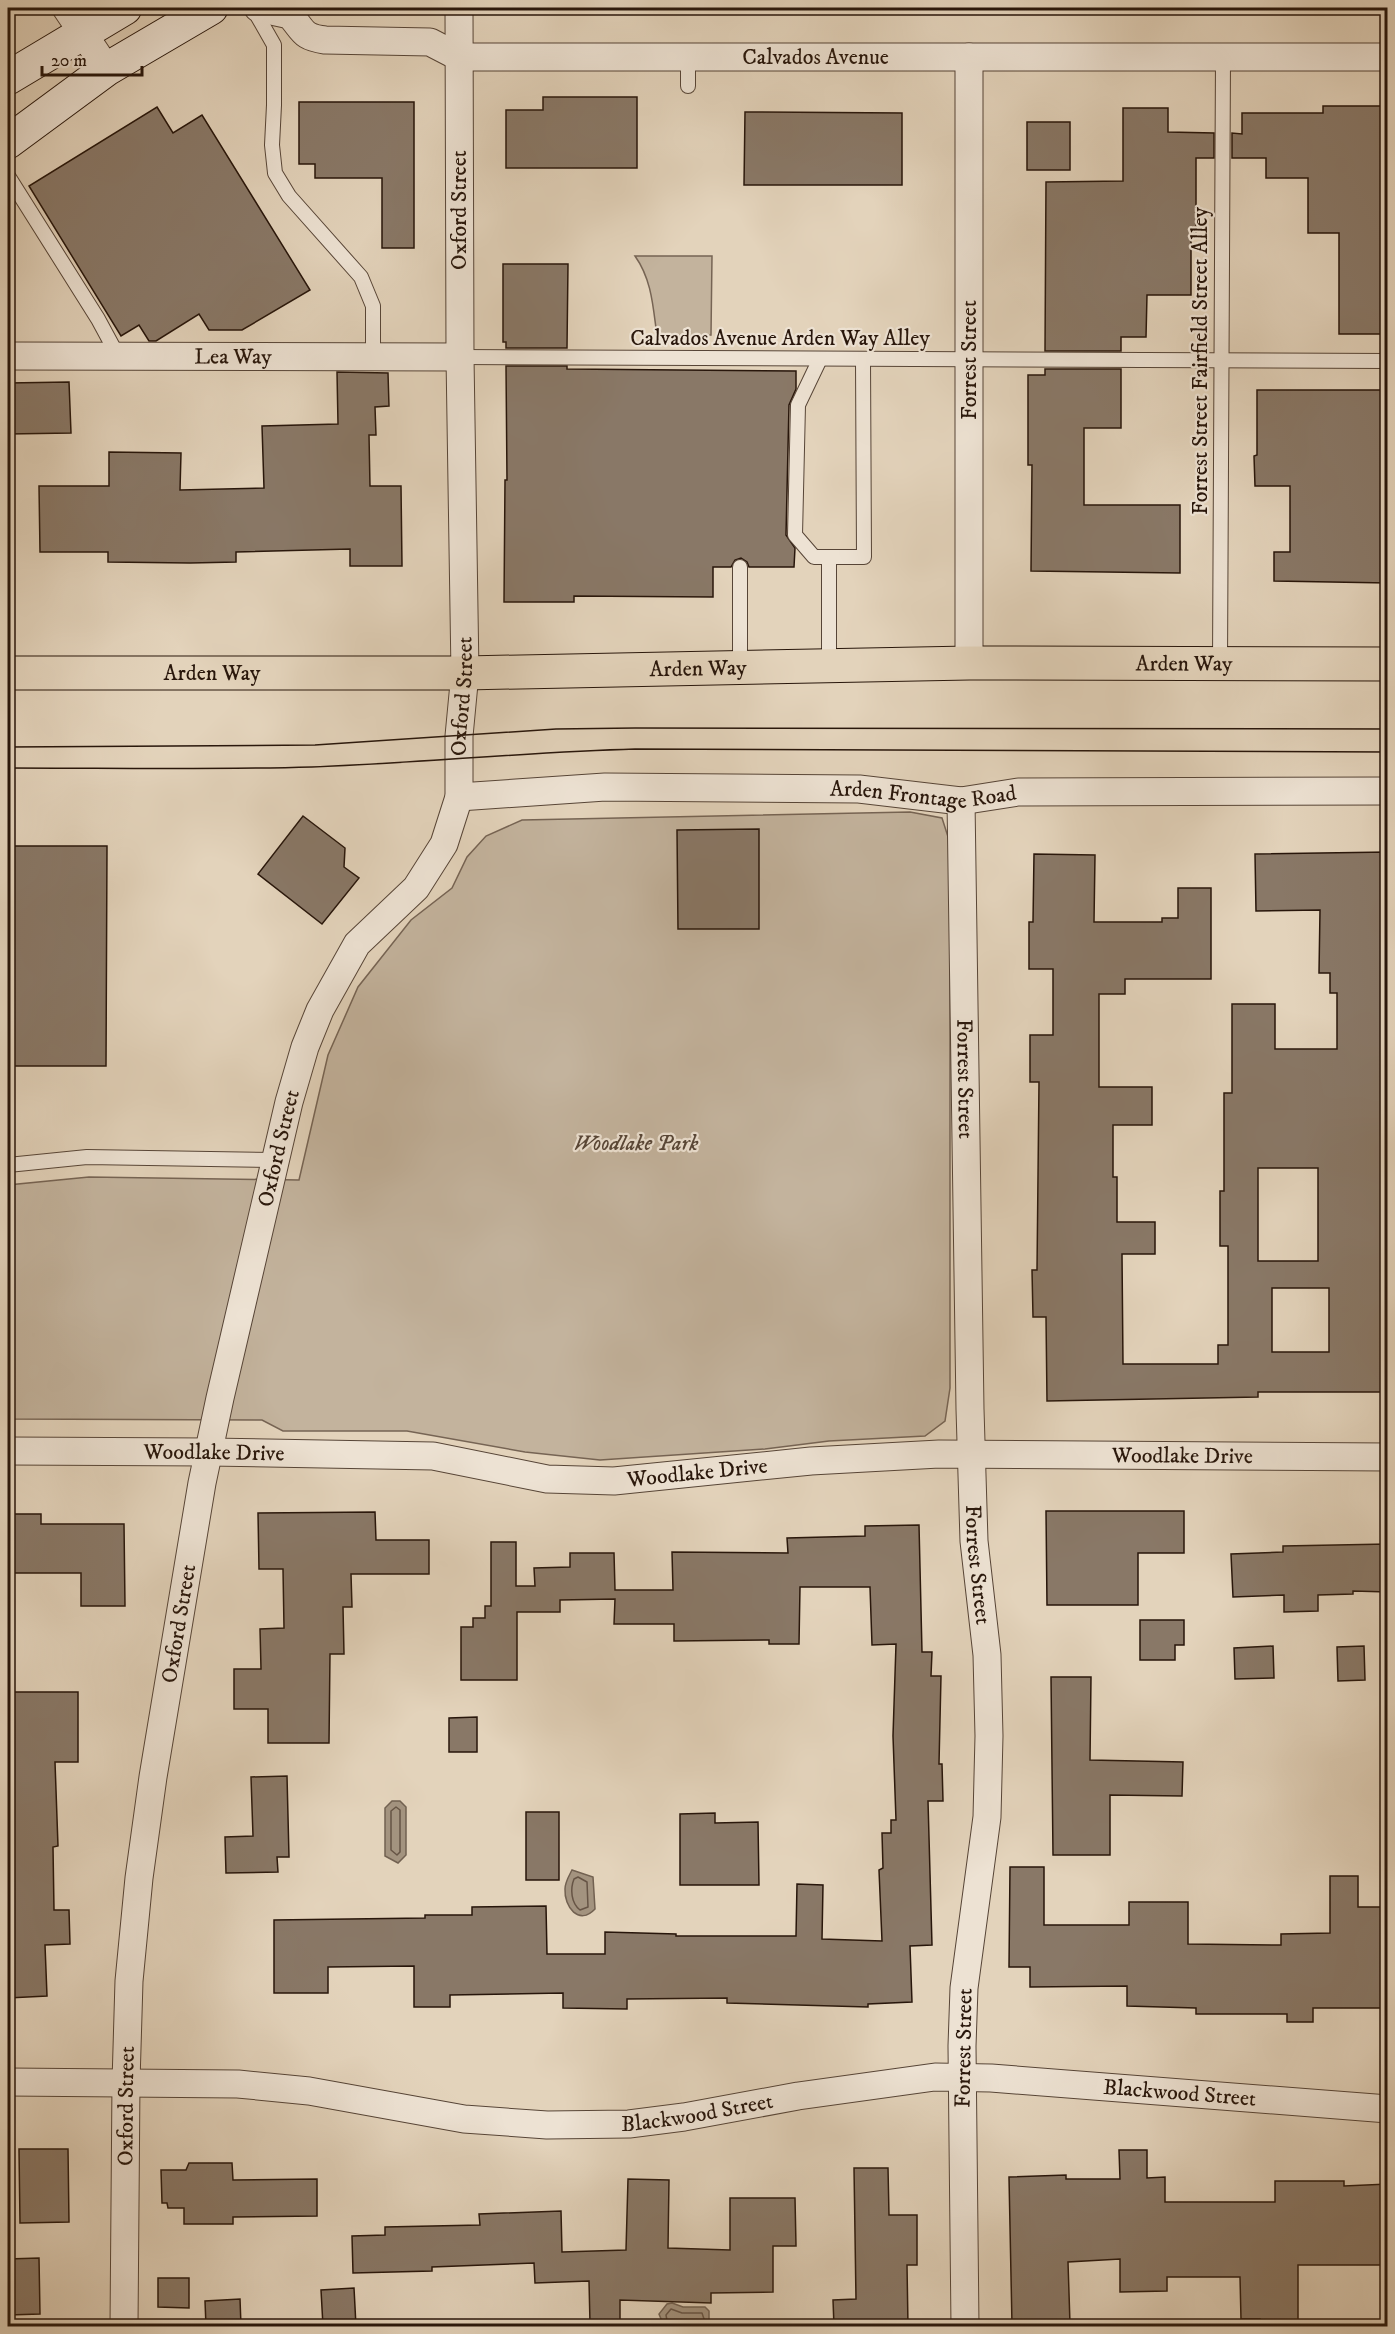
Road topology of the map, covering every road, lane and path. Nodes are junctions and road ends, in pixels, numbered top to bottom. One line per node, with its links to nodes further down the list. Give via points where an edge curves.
1 (125, 8): 5 (main road)
2 (211, 8): 11 (main road)
3 (258, 8): 6 (street, Calvados Avenue, via 290,15 301,32 311,38 430,42); 18 (lane, via 258,17 274,45 275,173 289,196 361,277 373,306)
4 (459, 8): 6 (street, Oxford Street)
5 (75, 20): 11 (street); 12 (main road)
6 (459, 57): 7 (street, Calvados Avenue); 19 (street, Oxford Street)
7 (688, 57): 8 (street, Calvados Avenue); 13 (lane)
8 (969, 57): 10 (street, Calvados Avenue); 22 (street, Forrest Street)
9 (1388, 57): 10 (street, Calvados Avenue)
10 (1223, 58): 23 (lane, Forrest Street Fairfield Street Alley)
11 (107, 69): 14 (main road)
12 (8, 78)
13 (688, 86)
14 (8, 142)
15 (8, 176): 17 (lane)
16 (8, 356): 17 (street, Lea Way)
17 (118, 356): 18 (street, Lea Way)
18 (373, 357): 19 (street, Lea Way)
19 (460, 357): 20 (lane, Calvados Avenue Arden Way Alley, via 739,364); 33 (street, Oxford Street)
20 (820, 359): 21 (lane, Calvados Avenue Arden Way Alley); 25 (lane, via 798,405 795,535 814,557)
21 (863, 360): 22 (lane, Calvados Avenue Arden Way Alley); 25 (lane, via 864,557)
22 (969, 361): 23 (lane, Calvados Avenue Arden Way Alley); 27 (street, Forrest Street)
23 (1221, 361): 24 (lane, Calvados Avenue Arden Way Alley); 28 (lane, Forrest Street Fairfield Street Alley)
24 (1388, 361)
25 (829, 557): 30 (lane)
26 (740, 567): 31 (lane)
27 (969, 663): 28 (main road, Arden Way); 30 (main road, Arden Way)
28 (1220, 664): 29 (main road, Arden Way)
29 (1388, 664)
30 (829, 666): 31 (main road, Arden Way)
31 (740, 668): 33 (main road, Arden Way)
32 (8, 673): 33 (main road, Arden Way)
33 (465, 673): 35 (street, Oxford Street)
34 (1388, 791): 36 (street, Arden Frontage Road, via 1018,792)
35 (459, 797): 36 (street, Arden Frontage Road, via 604,787 848,789); 37 (street, Oxford Street, via 444,844 416,888 357,944 320,1010 288,1102)
36 (961, 801): 41 (street, Forrest Street)
37 (276, 1160): 38 (lane, via 87,1157); 40 (street, Oxford Street)
38 (8, 1165)
39 (8, 1451): 40 (street, Woodlake Drive)
40 (209, 1452): 41 (street, Woodlake Drive, via 433,1456 547,1479 614,1481 812,1461); 45 (street, Oxford Street, via 139,1878 129,1981)
41 (972, 1454): 42 (street, Woodlake Drive); 43 (street, Forrest Street, via 974,1541 987,1655 987,1817 964,1988)
42 (1388, 1457)
43 (962, 2078): 45 (street, Blackwood Street, via 935,2077 629,2124 547,2125 464,2119 309,2091 238,2084); 46 (street, Blackwood Street); 48 (street, Forrest Street)
44 (8, 2082): 45 (street, Blackwood Street)
45 (126, 2082): 47 (street, Oxford Street)
46 (1388, 2109)
47 (124, 2326)
48 (965, 2326)

